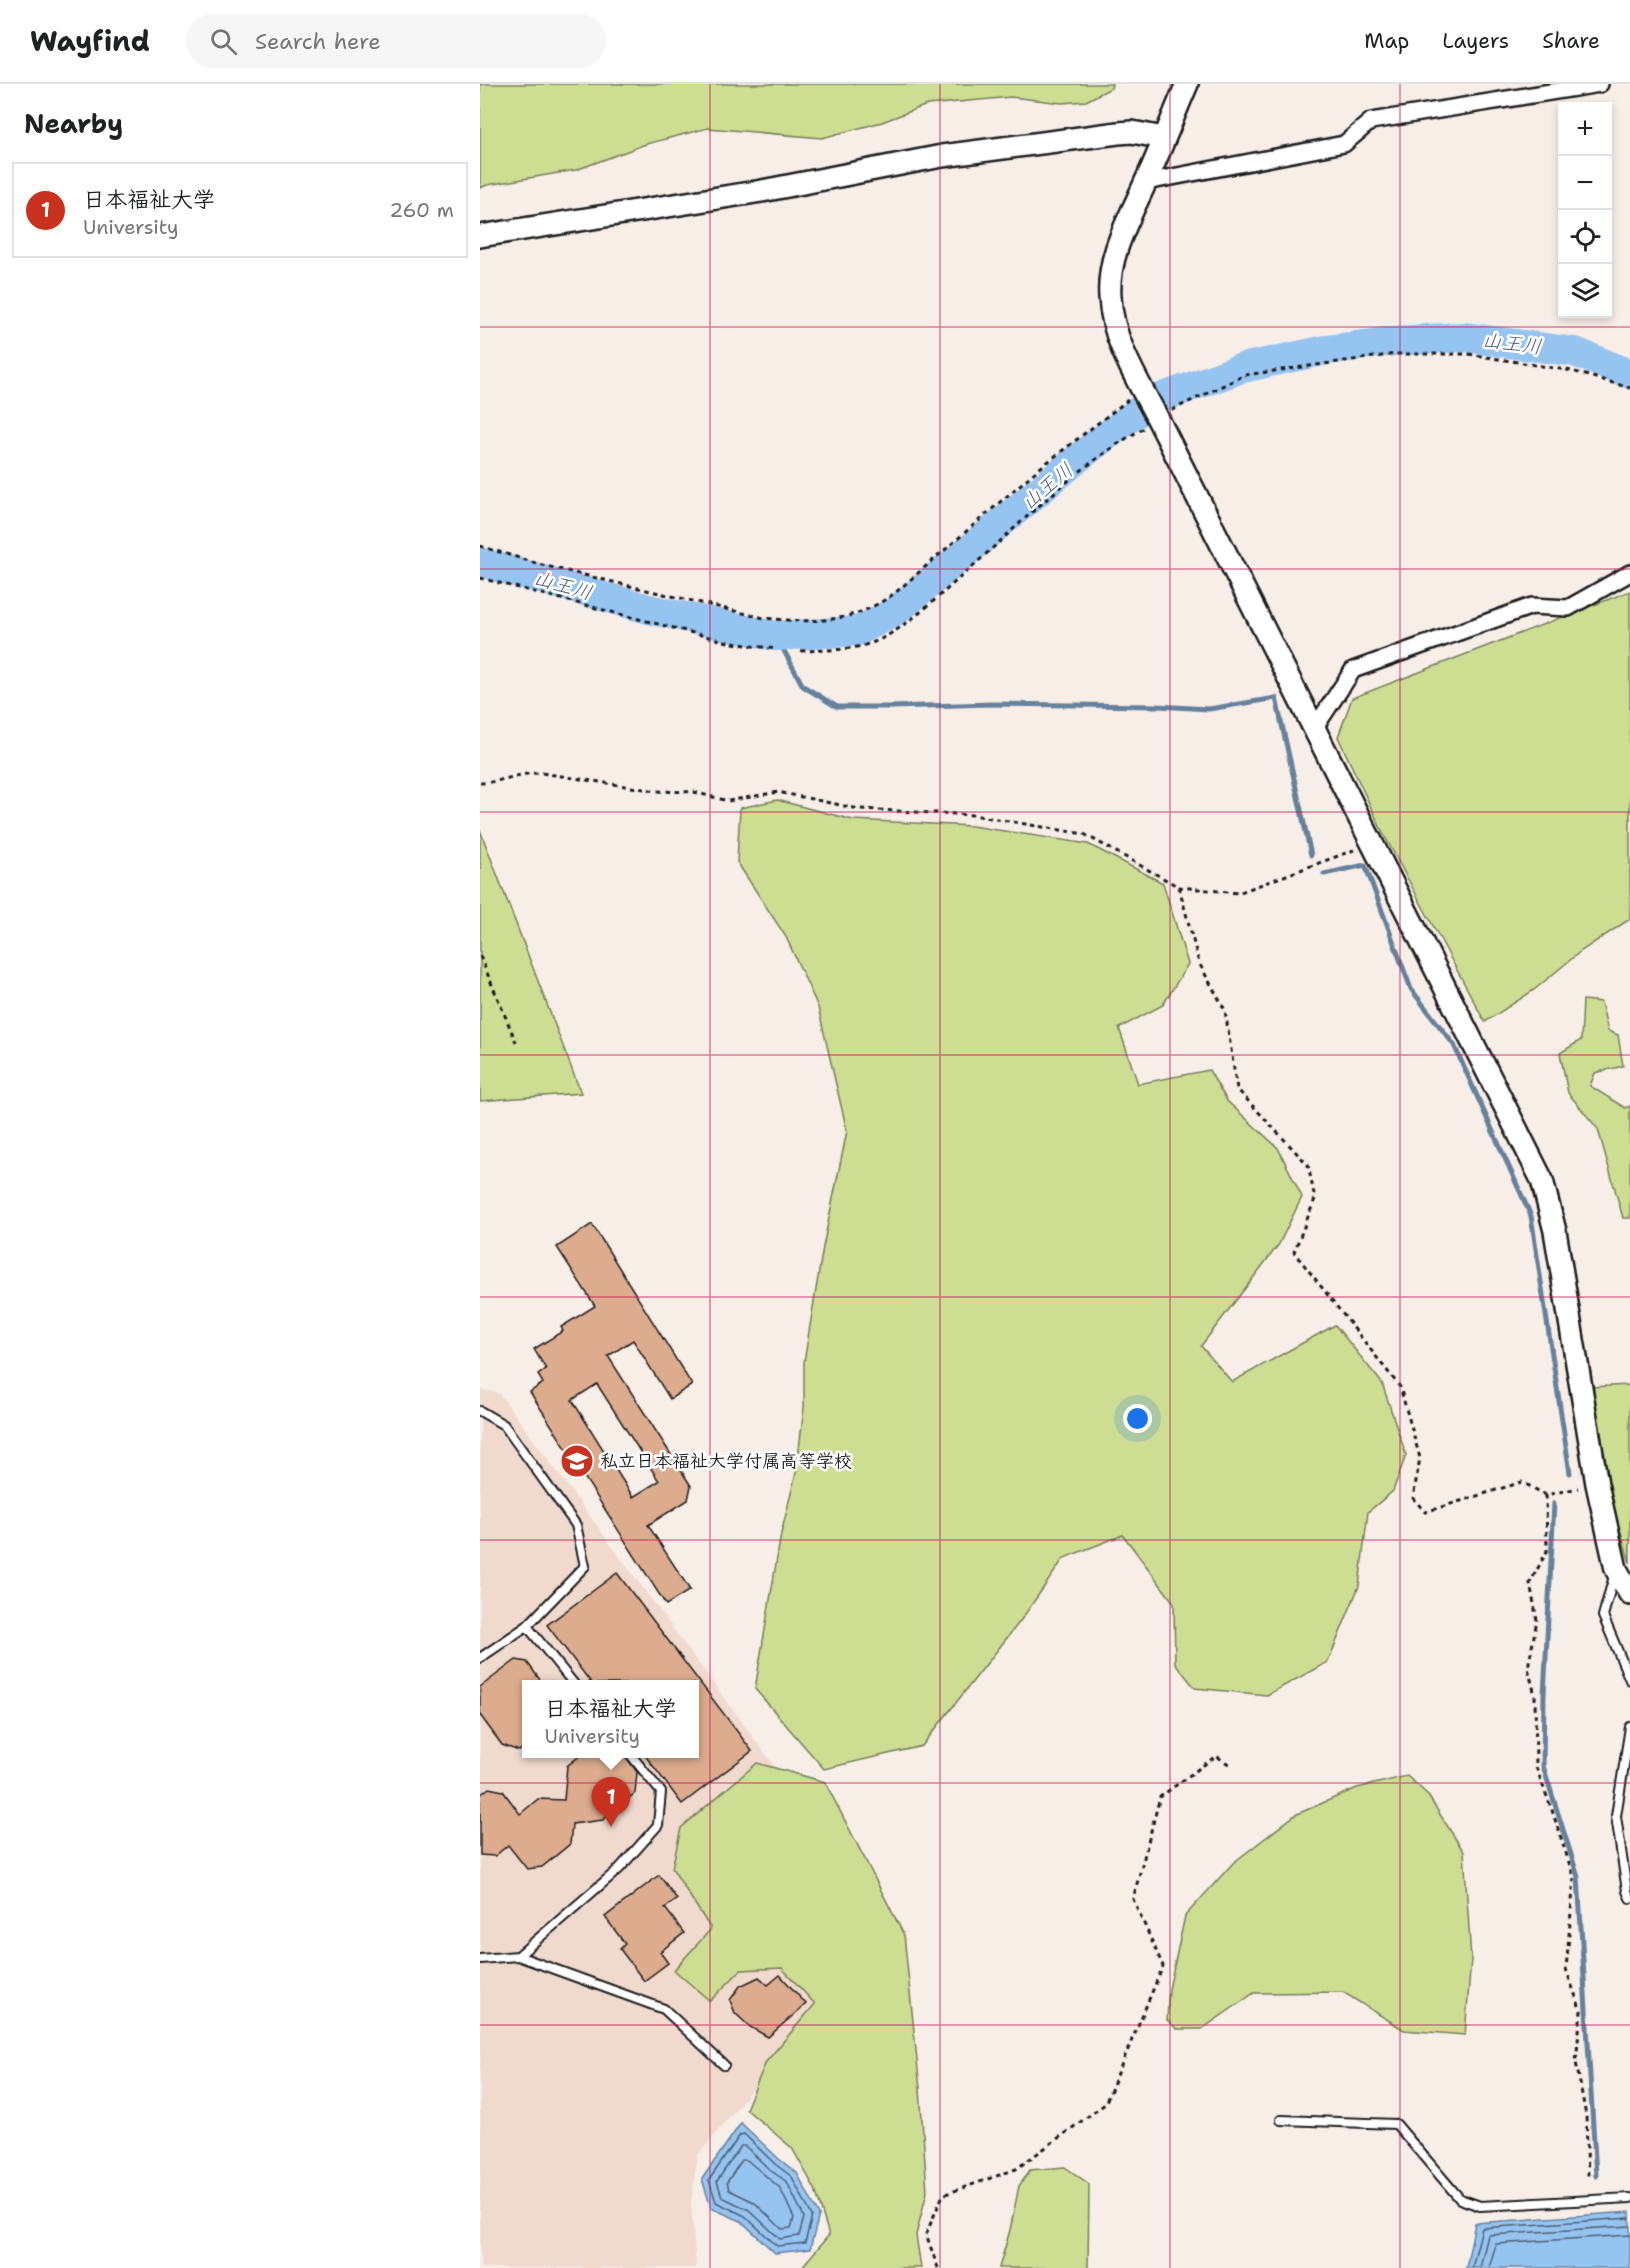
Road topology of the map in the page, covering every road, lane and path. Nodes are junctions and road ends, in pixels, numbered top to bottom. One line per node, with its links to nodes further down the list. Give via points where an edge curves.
1 (1187, 84): 3 (street)
2 (1600, 84): 4 (street, via 1371,121 1344,144)
3 (1164, 138): 4 (street); 5 (street, via 1118,133 962,153 774,189)
4 (1146, 182): 7 (street, via 1116,246 1110,277 1118,336)
5 (480, 236)
6 (1630, 388): 8 (path, via 1572,371 1468,354 1396,354 1245,375)
7 (1141, 390): 8 (street); 9 (path, via 1036,471 895,593 858,614 795,621 764,618 554,568)
8 (1159, 420): 13 (path, via 1107,451 934,601 882,638 860,647); 14 (street)
9 (480, 546)
10 (1630, 573): 14 (street, via 1568,608 1532,606 1353,670)
11 (480, 578): 12 (path, via 720,640)
12 (776, 649)
13 (801, 651)
14 (1314, 729): 16 (street)
15 (480, 783): 17 (path, via 531,772 657,791 694,792 728,801 778,792 859,809 973,815 1084,834)
16 (1372, 843): 17 (path, via 1238,893); 21 (street, via 1542,1180 1555,1231)
17 (1179, 887): 22 (path, via 1198,963 1225,1010 1237,1089 1308,1165 1315,1199 1294,1252 1401,1387 1420,1458 1413,1498 1425,1512 1522,1482)
18 (480, 956): 19 (path)
19 (516, 1042)
20 (480, 1411): 25 (lane, via 504,1425 576,1525 585,1566)
21 (1597, 1484): 22 (path); 23 (street)
22 (1546, 1495): 37 (path, via 1547,1551 1530,1584 1537,1620 1528,1668 1536,1695 1536,1767 1574,1878 1566,1969 1581,2011 1576,2062 1586,2116)
23 (1616, 1569): 24 (street); 28 (lane, via 1603,1616)
24 (1630, 1594)
25 (527, 1626): 26 (lane); 27 (lane)
26 (480, 1658)
27 (571, 1680)
28 (1630, 1680)
29 (1630, 1727): 32 (lane, via 1616,1816)
30 (633, 1758): 33 (lane, via 661,1792 658,1825 619,1869)
31 (1232, 1766): 39 (path, via 1216,1756 1160,1797 1133,1899 1163,1966 1105,2104 1016,2169 943,2195 926,2234)
32 (1630, 1898)
33 (518, 1956): 34 (lane); 35 (lane, via 664,2009)
34 (480, 1959)
35 (724, 2065)
36 (1281, 2120): 38 (lane, via 1396,2124 1460,2199 1480,2206)
37 (1588, 2177)
38 (1630, 2198)
39 (938, 2268)

